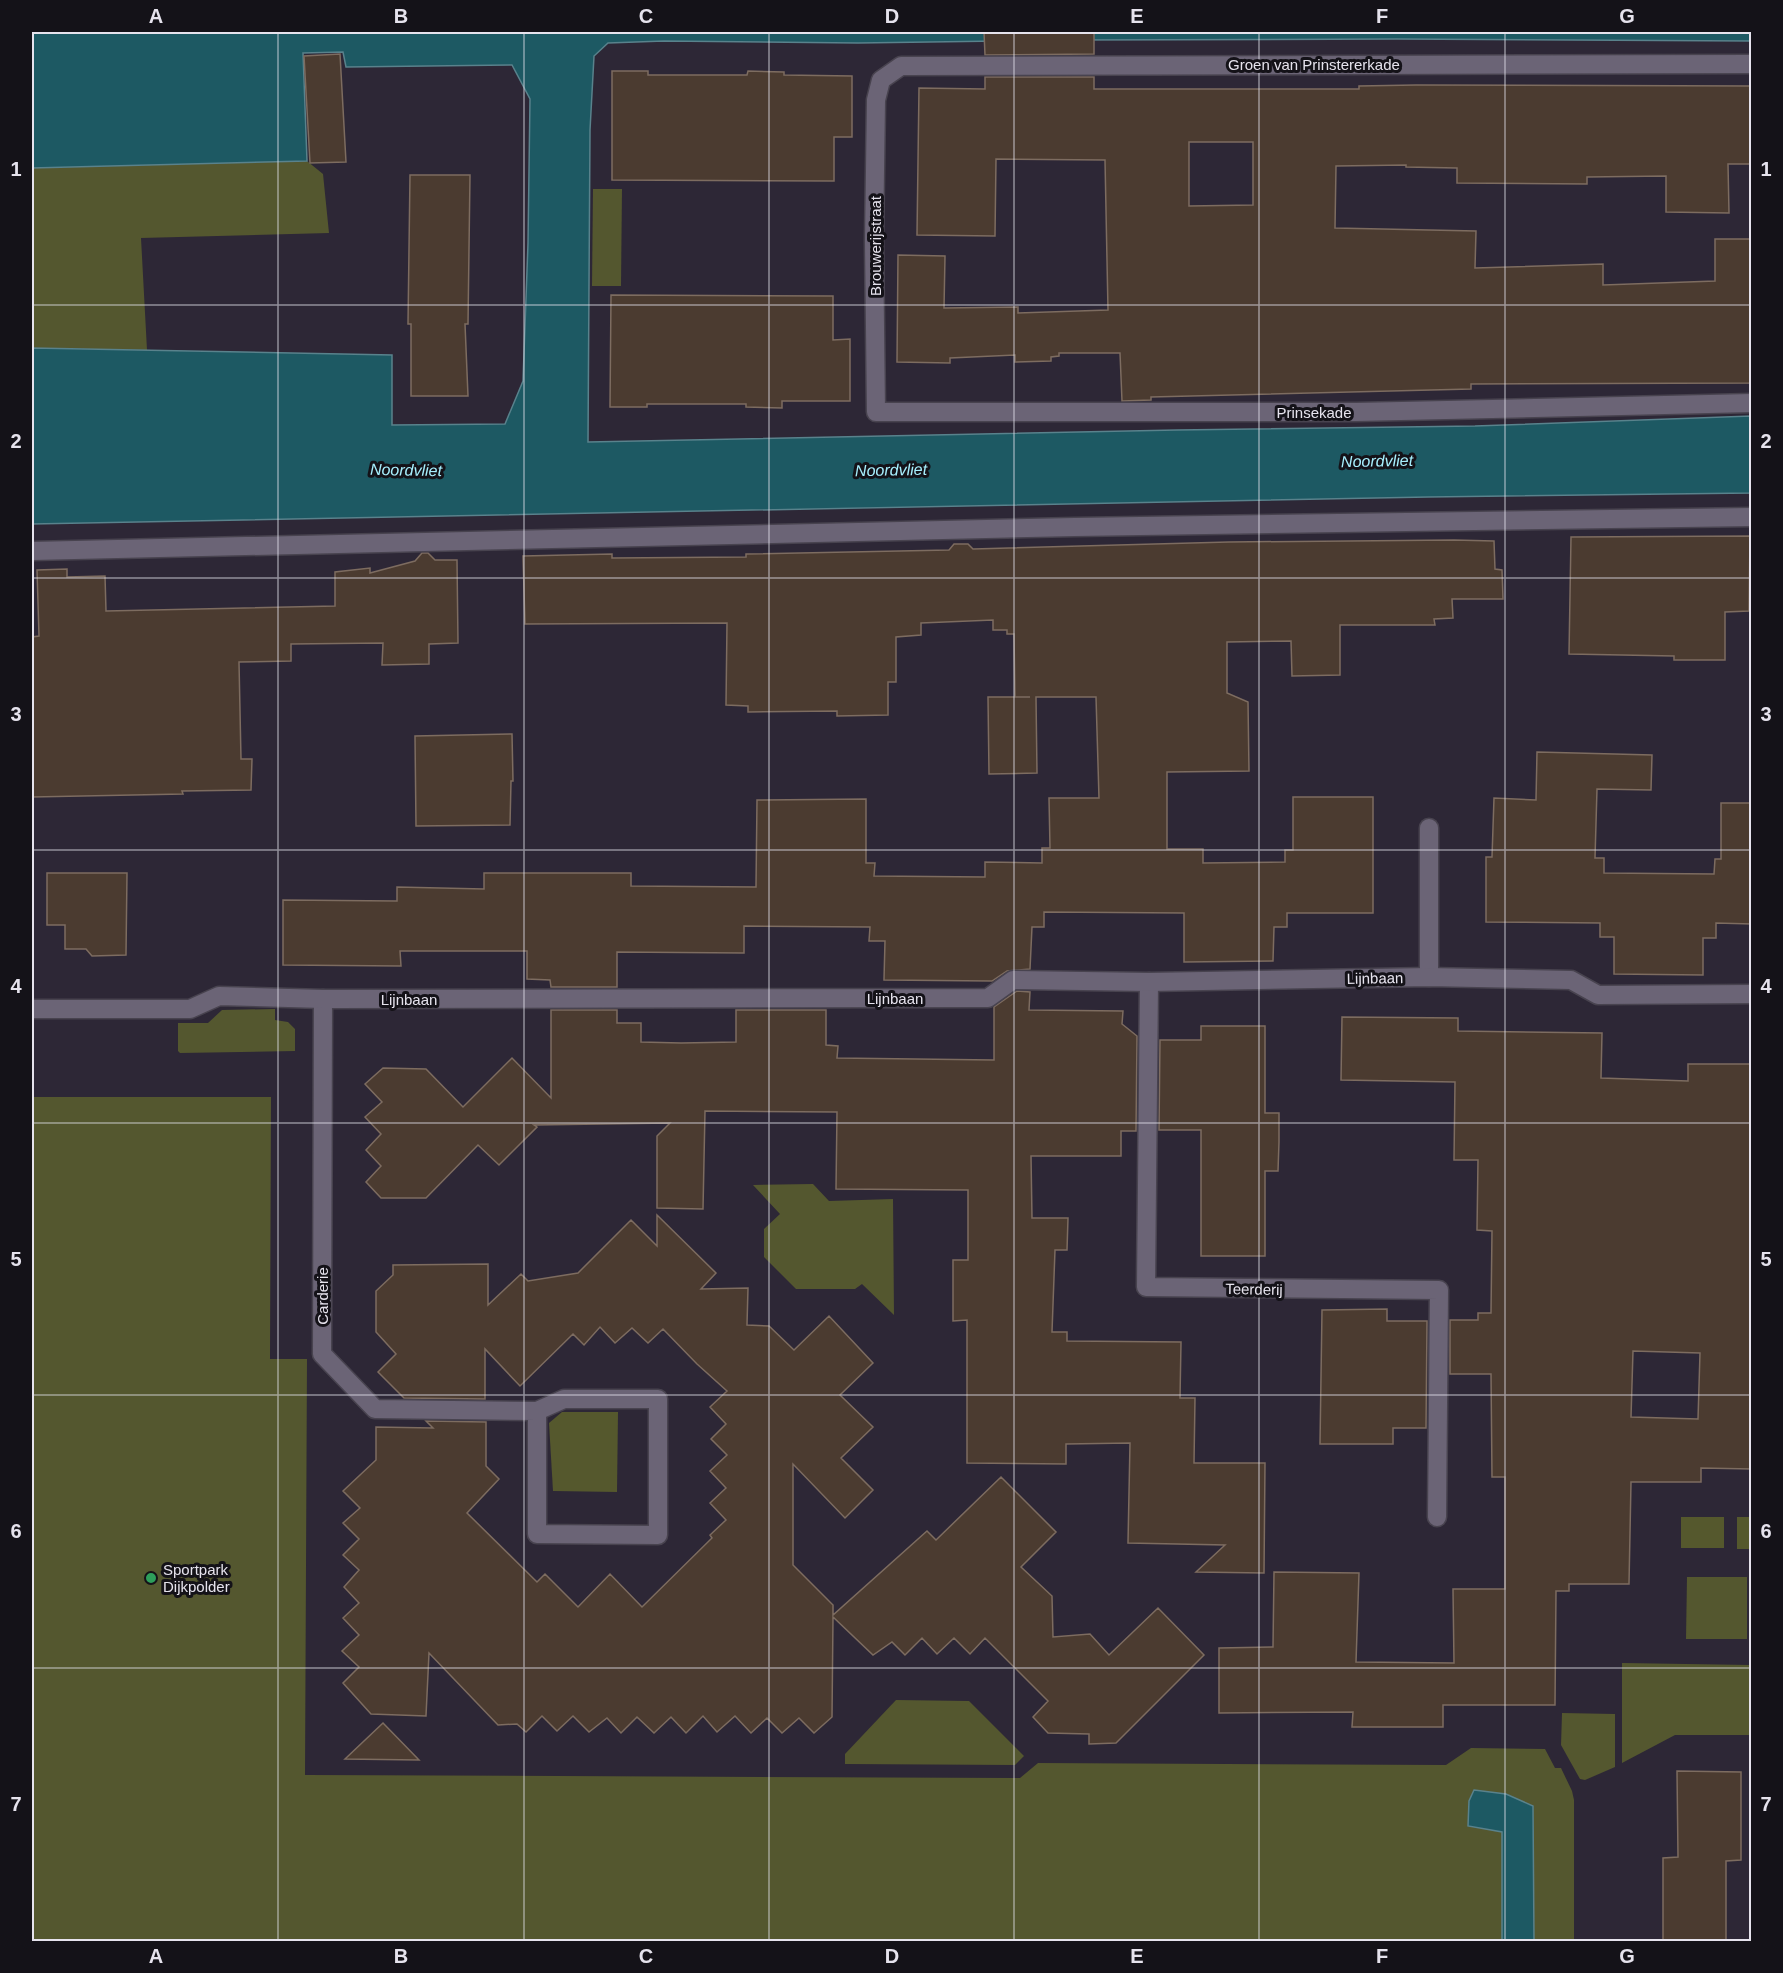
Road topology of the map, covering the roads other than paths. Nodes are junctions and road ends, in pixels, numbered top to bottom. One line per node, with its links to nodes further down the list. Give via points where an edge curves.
1 (1752, 64): 2 (street, Groen van Prinstererkade, via 901,66)
2 (881, 80): 4 (street, Brouwerijstraat, via 876,100)
3 (1752, 403): 4 (street, Prinsekade, via 1356,412)
4 (876, 412)
5 (1752, 517): 6 (street, via 1064,527)
6 (32, 551)
7 (1429, 828): 8 (street)
8 (1429, 977): 9 (street, Lijnbaan); 10 (street, Lijnbaan, via 1571,980 1598,995)
9 (1149, 982): 11 (street, Lijnbaan, via 1013,980 988,998); 14 (street, Teerderij, via 1146,1287 1439,1290)
10 (1752, 994)
11 (323, 999): 12 (street, Lijnbaan, via 219,996 190,1009); 13 (street, Carderie, via 322,1354 375,1409)
12 (32, 1009)
13 (537, 1411): 13 (street, Carderie, via 537,1534 658,1535 658,1399 564,1399)
14 (1437, 1517)

